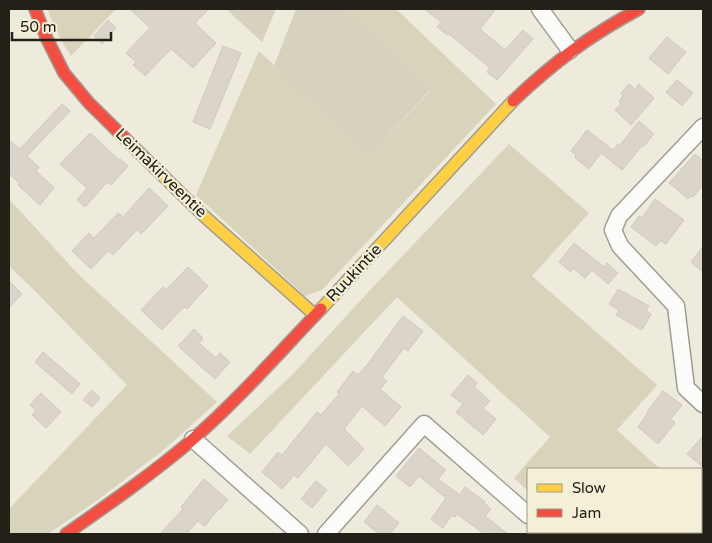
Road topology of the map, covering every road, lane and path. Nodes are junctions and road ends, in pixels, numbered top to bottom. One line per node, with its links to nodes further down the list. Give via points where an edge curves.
1 (35, 9): 6 (street, Leimakirveentie, via 64,73 89,103 204,216)
2 (540, 9): 4 (street)
3 (639, 9): 4 (street, Ruukintie)
4 (570, 50): 6 (street, Ruukintie, via 501,112)
5 (703, 128): 7 (street, via 619,216 613,230 620,246 676,306 686,388)
6 (315, 315): 8 (street, Ruukintie)
7 (703, 404)
8 (193, 439): 10 (street, Ruukintie); 11 (street)
9 (527, 514): 12 (street, via 424,424)
10 (66, 534)
11 (300, 534)
12 (326, 534)

